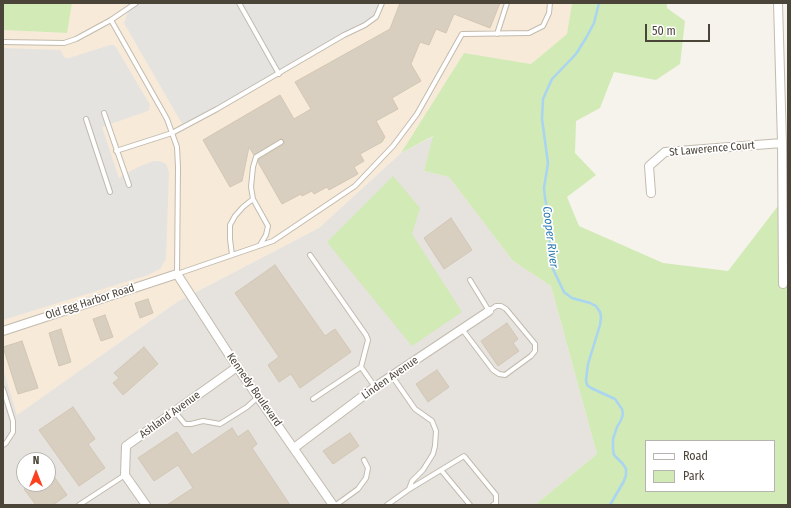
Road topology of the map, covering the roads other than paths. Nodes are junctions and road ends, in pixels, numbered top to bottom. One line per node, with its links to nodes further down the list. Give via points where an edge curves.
1 (136, 3): 7 (lane)
2 (239, 3): 10 (lane)
3 (382, 3): 10 (lane, via 376,17)
4 (507, 3): 8 (lane)
5 (550, 3): 8 (lane, via 543,26 529,33)
6 (778, 3): 11 (street)
7 (110, 20): 9 (lane, via 64,43); 14 (lane, via 167,119)
8 (497, 34): 22 (lane, via 462,34 417,114 393,146 355,186 273,241)
9 (3, 42)
10 (279, 74): 14 (lane)
11 (784, 83): 16 (street)
12 (104, 113): 17 (lane)
13 (86, 119): 19 (lane)
14 (172, 133): 17 (lane); 25 (lane, via 177,147 178,167)
15 (281, 142): 21 (lane, via 256,157 251,187)
16 (782, 143): 20 (street, St Lawerence Court, via 665,152 649,166); 27 (street)
17 (116, 151): 18 (lane)
18 (129, 186)
19 (110, 192)
20 (651, 193)
21 (253, 199): 22 (lane, via 268,226); 23 (lane, via 235,216 230,225)
22 (260, 245): 23 (lane)
23 (232, 255): 25 (lane)
24 (310, 255): 32 (lane, via 366,335 368,340)
25 (177, 274): 30 (street, Old Egg Harbor Road); 31 (street, Kennedy Boulevard)
26 (470, 280): 28 (lane)
27 (783, 284)
28 (489, 311): 29 (street, Linden Avenue); 29 (lane, via 496,306 506,308 535,344 532,356 505,375 499,374 493,370)
29 (462, 329): 33 (street, Linden Avenue)
30 (3, 331)
31 (237, 367): 36 (street, Kennedy Boulevard); 38 (street, Ashland Avenue)
32 (361, 367): 34 (lane); 37 (lane)
33 (392, 376): 34 (street, Linden Avenue); 44 (lane, via 416,408 432,421 436,431 433,454)
34 (376, 387): 40 (street, Linden Avenue)
35 (3, 389): 39 (lane, via 13,421 13,432)
36 (258, 398): 38 (lane, via 220,424 203,421 185,424); 40 (street, Kennedy Boulevard)
37 (313, 399)
38 (174, 412): 43 (street, Ashland Avenue, via 126,446)
39 (3, 445)
40 (294, 448): 47 (street, Kennedy Boulevard)
41 (364, 460): 47 (lane, via 368,468 366,478 358,489)
42 (441, 470): 44 (lane); 49 (lane); 50 (lane, via 464,456 496,495 496,503)
43 (125, 475): 45 (lane); 46 (street)
44 (408, 490): 48 (lane)
45 (79, 505)
46 (146, 505)
47 (335, 505)
48 (387, 505)
49 (470, 505)
50 (493, 505)

